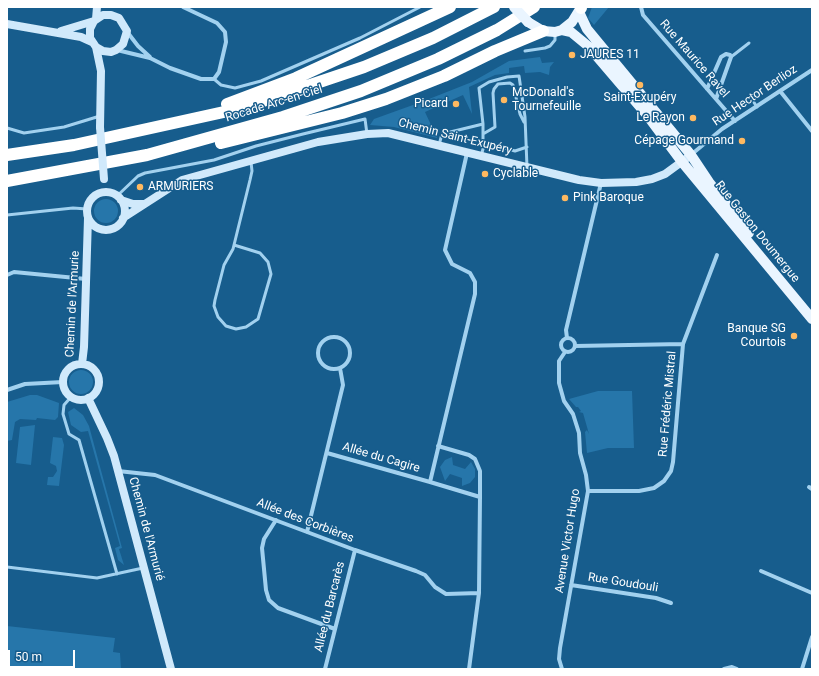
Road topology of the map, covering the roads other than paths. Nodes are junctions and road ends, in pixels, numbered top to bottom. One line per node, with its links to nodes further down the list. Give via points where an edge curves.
1 (97, 7): 12 (street)
2 (109, 7): 11 (street)
3 (183, 7): 25 (street, via 218,23 224,32 226,42 219,72)
4 (420, 7): 25 (lane, via 360,38 261,81 235,88 221,85)
5 (450, 7): 34 (highway, via 296,78 240,100 189,115)
6 (494, 7): 34 (highway, Rocade Arc-en-Ciel, via 434,38 364,67 242,108)
7 (514, 7): 15 (main road, Rue Gaston Doumergue, bridge, via 528,22)
8 (534, 7): 45 (highway, Rocade Arc-en-Ciel, via 497,30 438,59 361,91 283,117)
9 (641, 7): 26 (street, Rue Maurice Ravel, via 643,15)
10 (581, 8): 15 (main road, via 572,22); 46 (main road, Rue Gaston Doumergue, via 587,29)
11 (115, 16): 12 (street, via 107,15); 14 (street, via 123,22)
12 (95, 20): 16 (street); 18 (street, via 89,33)
13 (7, 24): 16 (street)
14 (127, 31): 19 (street, via 123,44); 22 (street)
15 (553, 31): 20 (lane, via 555,40 550,46); 45 (highway, via 495,51 444,76 386,99 342,113 161,157); 49 (main road, Rue Gaston Doumergue, via 570,32 588,46 647,115)
16 (56, 32): 18 (street, via 81,37)
17 (749, 43): 21 (lane)
18 (94, 45): 19 (street, via 107,52); 24 (street)
19 (115, 50): 22 (street); 24 (street, via 105,62)
20 (526, 51)
21 (731, 57): 26 (street, via 726,54 721,57); 29 (street)
22 (150, 58): 25 (street, via 201,79)
23 (812, 70): 27 (street, Rue Hector Berlioz)
24 (102, 71): 31 (street)
25 (214, 79)
26 (707, 89): 29 (street, Rue Maurice Ravel)
27 (780, 91): 30 (street, Rue Hector Berlioz); 37 (street)
28 (751, 98): 30 (lane)
29 (716, 99): 32 (street, Rue Maurice Ravel)
30 (758, 107): 32 (street, Rue Hector Berlioz)
31 (100, 116): 36 (lane, via 64,127 24,133); 53 (street, bridge)
32 (735, 121): 46 (street, Rue Hector Berlioz)
33 (524, 122): 35 (lane, via 519,76 489,82 479,88); 39 (lane, via 513,85 498,84 493,93 495,128); 42 (lane)
34 (179, 123): 44 (highway, Rocade Arc-en-Ciel, via 74,145)
35 (483, 124): 39 (lane); 41 (lane, via 442,134)
36 (7, 128)
37 (812, 131)
38 (367, 134): 41 (street, Chemin Saint-Exupéry, via 388,132); 48 (street, Chemin Saint-Exupéry, via 318,142); 54 (lane, via 365,119 256,146 214,160 145,173 138,176)
39 (483, 134): 40 (lane)
40 (483, 142): 42 (lane, via 515,151); 47 (lane)
41 (439, 145): 43 (street, Chemin Saint-Exupéry)
42 (527, 147): 50 (lane)
43 (467, 152): 47 (street, Chemin Saint-Exupéry); 78 (street, via 445,250 452,264 466,270 473,277 475,294)
44 (7, 155)
45 (148, 155): 51 (highway, Rocade Arc-en-Ciel)
46 (691, 155): 49 (street, Chemin Saint-Exupéry); 66 (main road, Rue Gaston Doumergue, via 709,182)
47 (481, 156): 50 (street, Chemin Saint-Exupéry)
48 (251, 161): 55 (street, Chemin Saint-Exupéry, via 182,180); 62 (lane, via 252,171)
49 (682, 162): 52 (street, Chemin Saint-Exupéry, via 665,174 652,179); 67 (main road, Rue Gaston Doumergue)
50 (527, 167): 52 (street, Chemin Saint-Exupéry)
51 (7, 181)
52 (601, 183): 68 (street, via 566,330)
53 (104, 192): 54 (street); 56 (street, via 92,197)
54 (119, 198): 55 (street, via 133,204); 59 (street, via 124,209)
55 (145, 204): 59 (street, Chemin Saint-Exupéry)
56 (87, 209): 57 (lane, via 73,208); 58 (street)
57 (7, 215)
58 (88, 218): 60 (street, via 94,226); 61 (street, Chemin de l'Armurie)
59 (123, 218): 60 (street, via 112,228)
60 (103, 229): 61 (street, Chemin de l'Armurie, via 96,233)
61 (88, 244): 65 (street, Chemin de l'Armurie)
62 (234, 245): 62 (lane, via 224,265 214,306 222,322 236,329 246,327 258,319 271,274 268,262 260,253)
63 (717, 255): 69 (street, Rue Frédéric Mistral)
64 (7, 275): 65 (street, via 14,272)
65 (86, 279): 72 (street, Chemin de l'Armurie)
66 (812, 309)
67 (812, 319)
68 (567, 338): 70 (street, via 572,340); 71 (street, via 562,340 560,346)
69 (683, 344): 70 (street); 82 (street, Rue Frédéric Mistral, via 671,471 664,481 654,488 640,491)
70 (575, 346): 71 (street, via 570,352)
71 (565, 352): 82 (street, Avenue Victor Hugo, via 559,361 559,383 564,401 573,414 579,433 580,453)
72 (82, 364): 74 (street, via 69,369); 77 (street, via 93,368 99,379 97,390)
73 (340, 368): 73 (street, via 349,358 350,349 342,339 329,338 320,347 320,360 327,367); 79 (street, Allée du Cagire, via 343,385)
74 (63, 382): 75 (street, via 25,384); 76 (street)
75 (7, 390)
76 (71, 397): 77 (street, via 80,400); 90 (lane, via 64,405 63,414 69,434 79,440)
77 (88, 398): 80 (street, Chemin de l'Armurié, via 107,438)
78 (438, 446): 81 (street); 83 (street, via 475,459 480,471)
79 (327, 453): 81 (street, Allée du Cagire); 85 (street, Allée du Cagire)
80 (118, 471): 84 (street, Allée des Corbières, via 154,475); 88 (street, Chemin de l'Armurié)
81 (430, 482): 83 (street)
82 (588, 491): 91 (street, Avenue Victor Hugo)
83 (480, 496): 93 (street)
84 (276, 520): 85 (street, Allée des Corbières); 95 (street, via 264,538 262,548 266,590 270,600 278,608)
85 (307, 532): 86 (street, Allée des Corbières)
86 (355, 550): 93 (street, Allée des Corbières, via 421,573 446,594); 95 (street, Allée du Barcarès)
87 (7, 568): 90 (lane, via 97,578)
88 (143, 568): 90 (lane); 97 (street, Chemin de l'Armurié)
89 (761, 571): 92 (street)
90 (117, 574)
91 (571, 585): 94 (street, Rue Goudouli, via 656,598); 100 (street, Avenue Victor Hugo, via 559,654)
92 (812, 593)
93 (480, 594): 99 (street)
94 (671, 603)
95 (335, 629): 98 (street, Allée du Barcarès)
96 (812, 637): 103 (street)
97 (171, 669)
98 (325, 669)
99 (469, 669)
100 (561, 669)
101 (724, 669): 102 (street)
102 (738, 669)
103 (802, 669)

